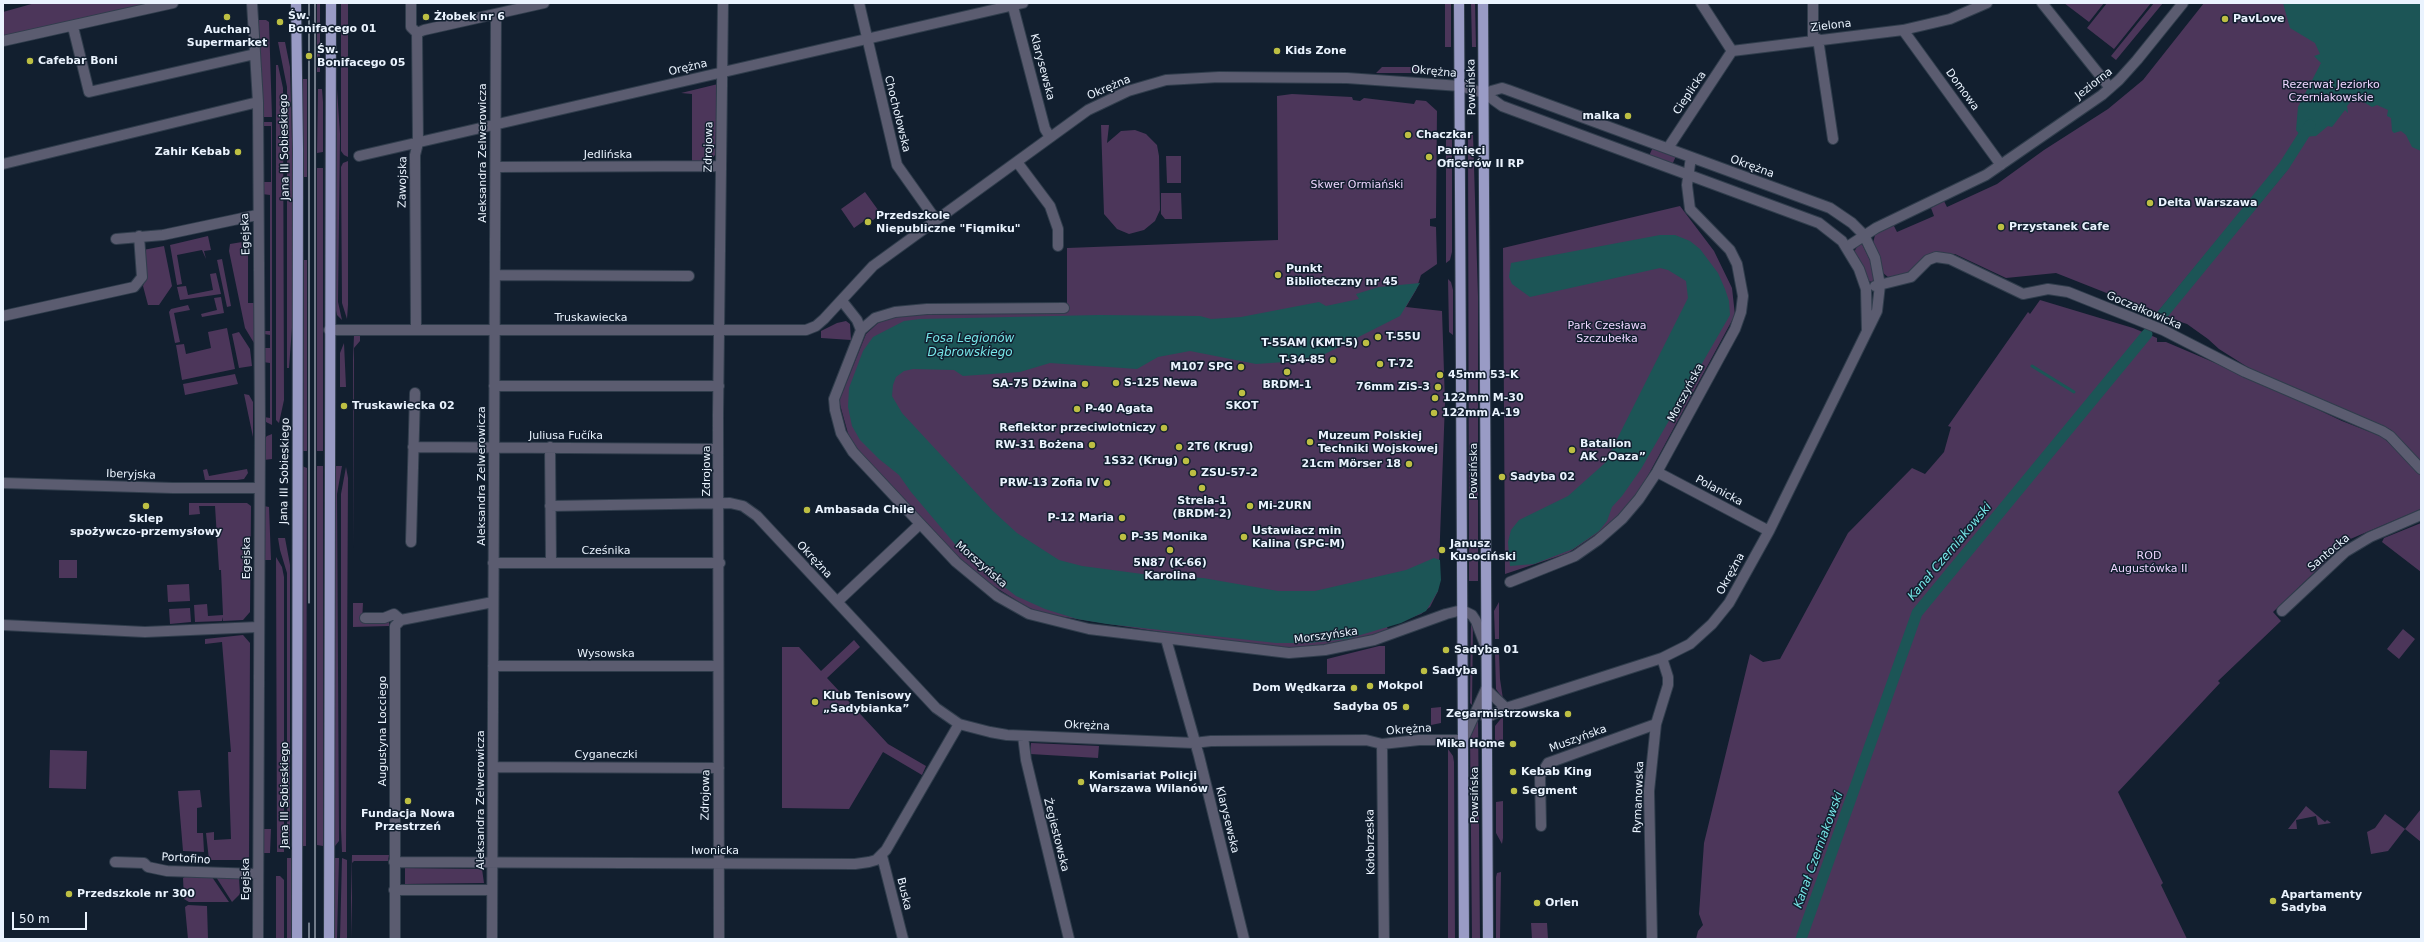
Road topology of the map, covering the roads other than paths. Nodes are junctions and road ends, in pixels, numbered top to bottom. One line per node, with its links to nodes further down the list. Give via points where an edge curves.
1 (173, 3): 19 (street)
2 (252, 3): 26 (street, Egejska)
3 (296, 3): 120 (main road, Jana III Sobieskiego)
4 (331, 3): 60 (main road)
5 (411, 3): 21 (street, Zawojska, via 411,27)
6 (544, 3): 18 (street)
7 (723, 3): 27 (street, Zdrojowa)
8 (859, 3): 22 (street, Chochołowska)
9 (1023, 3): 17 (street, Orężna)
10 (1459, 3): 28 (main road, Powsińska)
11 (1483, 3): 30 (main road, Powsińska)
12 (1701, 3): 25 (street)
13 (1814, 3): 23 (street)
14 (1987, 3): 20 (street, Zielona, via 1950,19)
15 (2042, 3): 29 (street)
16 (2183, 3): 29 (street, Jeziorna, via 2138,60)
17 (1013, 4): 22 (street, Orężna); 33 (street, Klarysewska, via 1045,129)
18 (496, 14): 21 (street); 32 (street, Aleksandra Zelwerowicza)
19 (73, 27): 24 (street); 26 (street, via 89,92)
20 (1903, 30): 23 (street, Zielona); 41 (street, Domowa)
21 (417, 33): 35 (street, Zawojska)
22 (866, 38): 27 (street, Orężna); 46 (street, Chochołowska, via 897,165)
23 (1816, 40): 25 (street, Zielona); 34 (street)
24 (3, 41)
25 (1732, 51): 36 (street, Cieplicka)
26 (255, 54): 31 (street, Egejska)
27 (723, 72): 32 (street, Orężna); 42 (street, Zdrojowa)
28 (1460, 86): 30 (street, Okrężna); 33 (street, Okrężna, via 1347,78 1191,77 1166,80 1128,91 1088,110); 88 (main road, Powsińska)
29 (2110, 88): 41 (street, Jeziorna)
30 (1484, 93): 36 (street, Okrężna, via 1502,88); 44 (street, Okrężna, via 1502,106); 95 (main road, Powsińska)
31 (258, 102): 40 (street); 45 (street, Egejska)
32 (494, 124): 35 (street, Orężna); 43 (street, Aleksandra Zelwerowicza)
33 (1050, 136): 39 (street, Okrężna)
34 (1833, 139)
35 (418, 143): 37 (street, Orężna); 61 (street, Zawojska, via 415,155)
36 (1668, 148): 38 (street, Okrężna)
37 (359, 156)
38 (1691, 157): 44 (street, Morszyńska); 48 (street, Okrężna, via 1830,208 1852,223)
39 (1017, 162): 46 (street, Okrężna); 50 (street, via 1050,206 1058,229)
40 (3, 164)
41 (2001, 165): 48 (street, Jeziorna)
42 (720, 166): 43 (street, Jedlińska); 59 (street, Zdrojowa)
43 (496, 167): 52 (street, Aleksandra Zelwerowicza)
44 (1688, 176): 51 (street, Okrężna, via 1819,223); 73 (street, Morszyńska, via 1690,209 1730,250 1737,264 1743,296 1735,329)
45 (257, 215): 47 (street, via 163,235); 75 (street, Egejska)
46 (936, 220): 56 (street, Okrężna, via 873,266)
47 (139, 236): 49 (street); 58 (street, via 142,277 134,287)
48 (1864, 236): 51 (street, Jeziorna); 54 (street, Okrężna, via 1875,258)
49 (116, 239)
50 (1058, 246)
51 (1847, 248): 55 (street, Okrężna, via 1854,258)
52 (496, 275): 53 (street); 62 (street, Aleksandra Zelwerowicza)
53 (689, 276)
54 (1880, 284): 55 (street, Goczałkowicka); 64 (street, Okrężna, via 1877,311); 72 (street, Goczałkowicka, via 1911,277 1928,260 1936,257 1950,259 2023,294 2048,290 2068,292 2163,330 2245,372 2382,432)
55 (1866, 289): 64 (street, Okrężna)
56 (842, 301): 59 (street, Truskawiecka, via 816,326 806,330); 63 (street, via 857,320)
57 (1064, 308): 63 (street, Morszyńska, via 927,309 895,312 875,318)
58 (3, 316)
59 (719, 329): 62 (street, Truskawiecka); 66 (street, Zdrojowa)
60 (329, 330): 61 (street, Truskawiecka); 121 (main road)
61 (416, 330): 62 (street, Truskawiecka)
62 (495, 330): 65 (street, Aleksandra Zelwerowicza)
63 (861, 330): 79 (street, Morszyńska, via 834,399 838,423 846,443 853,452)
64 (1867, 331): 80 (street, Okrężna)
65 (494, 386): 66 (street); 70 (street, Aleksandra Zelwerowicza)
66 (719, 386): 71 (street, Zdrojowa)
67 (415, 394): 68 (street)
68 (413, 447): 70 (street, Juliusa Fučíka); 81 (street)
69 (550, 447): 70 (street, Juliusa Fučíka); 71 (street, Juliusa Fučíka); 77 (street)
70 (494, 448): 82 (street, Aleksandra Zelwerowicza)
71 (718, 449): 76 (street, Zdrojowa)
72 (2421, 469)
73 (1657, 472): 80 (street, Polanicka); 85 (street, Morszyńska, via 1635,504 1598,540 1575,556)
74 (3, 483): 75 (street, Iberyjska)
75 (259, 488): 93 (street, Egejska)
76 (719, 504): 77 (street, Okrężna); 84 (street, Zdrojowa); 87 (street, Okrężna, via 737,503 750,510)
77 (550, 506): 83 (street)
78 (2421, 515): 89 (street, Santocka, via 2370,537 2344,552)
79 (920, 524): 87 (street); 94 (street, Morszyńska, via 969,574 997,596 1030,614 1089,629)
80 (1769, 531): 96 (street, Okrężna, via 1729,604 1690,644)
81 (411, 542)
82 (493, 563): 83 (street, Cześnika); 86 (street, Aleksandra Zelwerowicza)
83 (551, 563): 84 (street, Cześnika)
84 (720, 563): 98 (street, Zdrojowa)
85 (1510, 582)
86 (493, 602): 91 (street); 97 (street, Aleksandra Zelwerowicza)
87 (837, 602): 102 (street, Okrężna, via 918,691)
88 (1462, 610): 94 (street, Morszyńska, via 1374,640 1308,652 1289,653); 95 (street, via 1472,615 1476,621); 105 (main road, Powsińska)
89 (2282, 611)
90 (365, 618): 91 (street, via 384,618 394,614)
91 (400, 620): 113 (street, Augustyna Locciego, via 395,632)
92 (3, 625): 93 (street, via 145,632)
93 (258, 627): 116 (street, Egejska)
94 (1166, 639): 106 (street, Klarysewska)
95 (1485, 646): 99 (main road, Powsińska)
96 (1662, 658): 100 (street, Okrężna); 103 (street, Rymanowska, via 1668,685)
97 (493, 666): 98 (street, Wysowska); 108 (street, Aleksandra Zelwerowicza)
98 (718, 666): 109 (street, Zdrojowa)
99 (1486, 689): 100 (street); 101 (main road, Powsińska); 105 (street)
100 (1506, 708): 101 (street, Okrężna)
101 (1486, 718): 130 (main road, Powsińska)
102 (959, 724): 104 (street, Okrężna, via 990,732); 111 (street)
103 (1656, 724): 110 (street, Muszyńska, via 1548,762 1540,776); 131 (street, Rymanowska, via 1649,791)
104 (1023, 736): 106 (street, Okrężna); 126 (street, Żegiestowska, via 1029,775)
105 (1463, 740): 107 (street, Okrężna, via 1419,740); 129 (main road, Powsińska)
106 (1194, 743): 107 (street, Okrężna, via 1366,740); 127 (street, Klarysewska)
107 (1382, 744): 128 (street, Kołobrzeska)
108 (493, 767): 109 (street, Cyganeczki); 114 (street, Aleksandra Zelwerowicza)
109 (719, 768): 115 (street, Zdrojowa)
110 (1541, 826)
111 (882, 856): 115 (street, Iwonicka, via 876,860 855,864); 125 (street, Buska)
112 (115, 862): 116 (street, Portofino, via 144,863 148,867 167,871)
113 (394, 862): 114 (street, Iwonicka); 117 (street, Augustyna Locciego)
114 (492, 862): 115 (street, Iwonicka); 118 (street, Aleksandra Zelwerowicza)
115 (718, 863): 124 (street, Zdrojowa)
116 (258, 874): 119 (street, Egejska)
117 (394, 890): 118 (street); 122 (street, Augustyna Locciego)
118 (492, 890): 123 (street, Aleksandra Zelwerowicza)
119 (258, 939)
120 (297, 939)
121 (329, 939)
122 (395, 939)
123 (492, 939)
124 (719, 939)
125 (902, 939)
126 (1069, 939)
127 (1244, 939)
128 (1384, 939)
129 (1464, 939)
130 (1488, 939)
131 (1652, 939)

